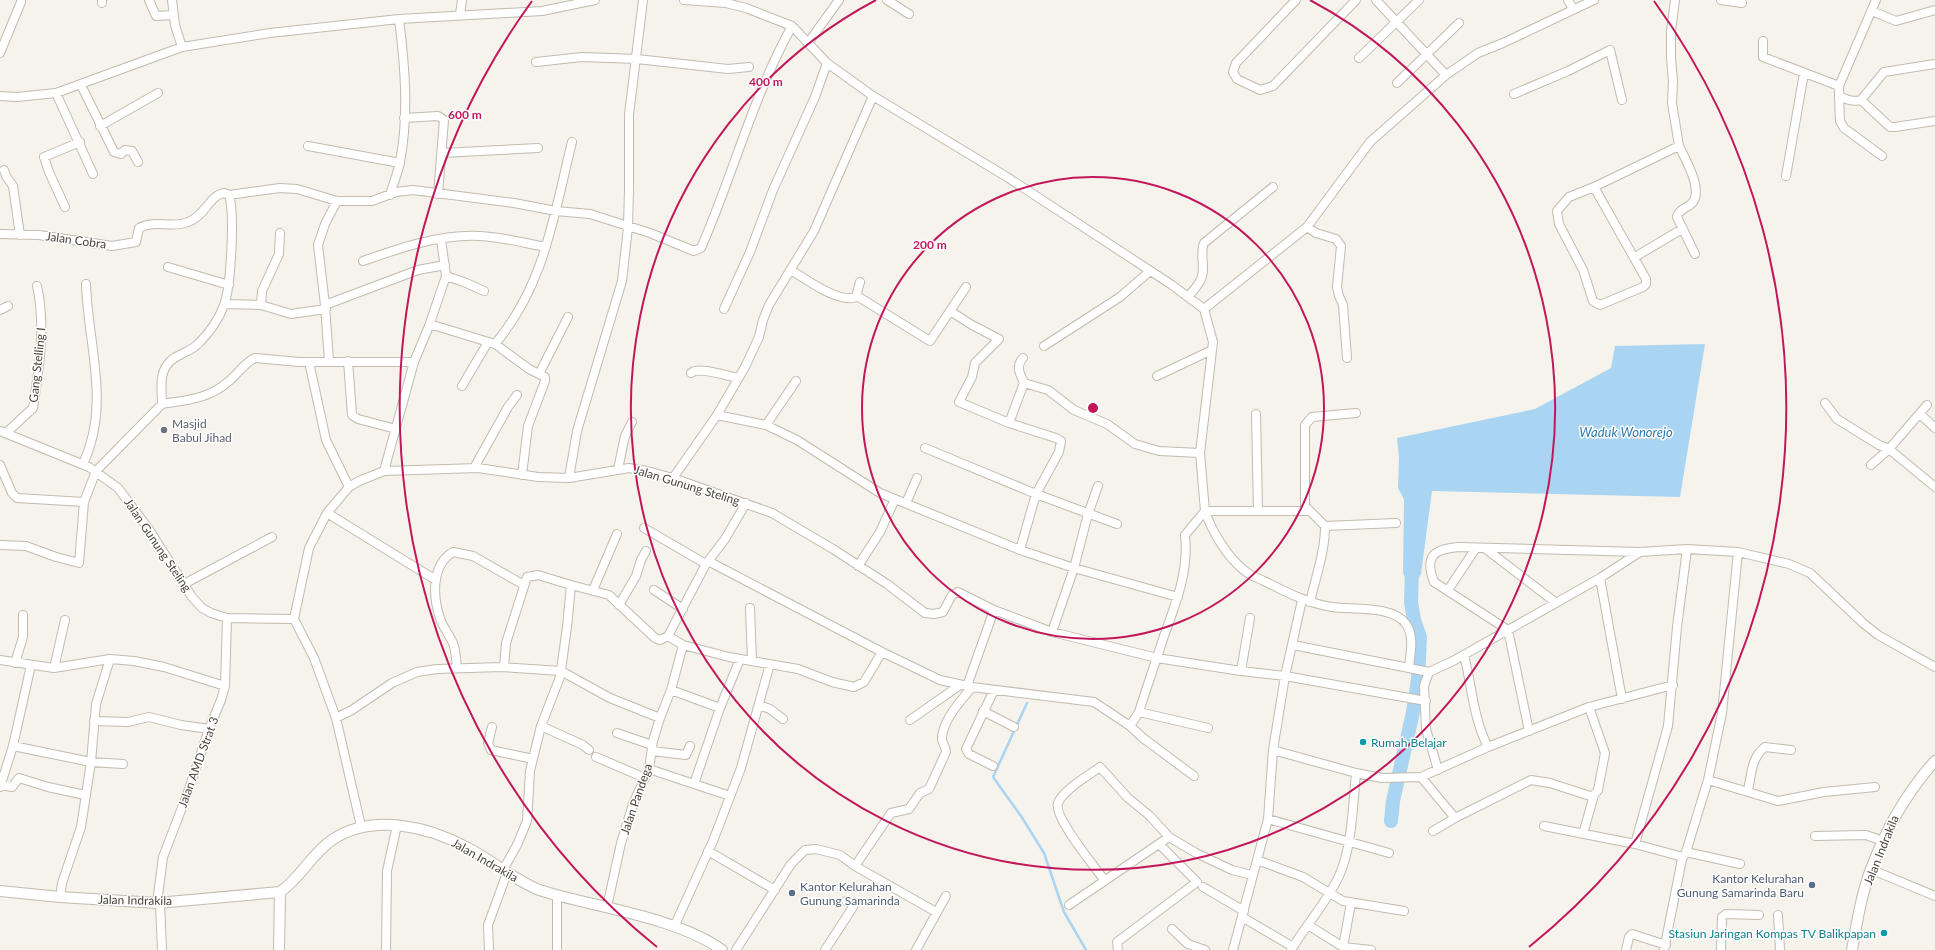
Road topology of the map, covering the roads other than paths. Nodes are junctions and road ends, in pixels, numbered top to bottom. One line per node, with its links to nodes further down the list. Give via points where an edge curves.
1 (149, 0): 25 (street, via 156,16)
2 (172, 0): 25 (street)
3 (462, 0): 23 (street)
4 (595, 0): 23 (street, via 542,11)
5 (643, 0): 36 (street)
6 (684, 0): 29 (street, via 732,4)
7 (838, 0): 31 (street)
8 (887, 0): 24 (street)
9 (1296, 0): 10 (street, via 1236,64 1233,72 1238,79 1260,90 1273,86)
10 (1356, 0)
11 (1376, 0): 27 (street)
12 (1419, 0): 27 (street)
13 (1568, 0): 20 (street)
14 (1594, 0): 20 (street)
15 (1676, 0): 60 (street, via 1671,31 1671,58 1672,103)
16 (1721, 0): 19 (street)
17 (1876, 0): 22 (street)
18 (21, 2): 33 (street)
19 (1742, 3)
20 (1573, 9): 42 (street, via 1478,53)
21 (1935, 10): 22 (street, via 1896,21)
22 (1872, 11): 45 (street)
23 (460, 14): 26 (street)
24 (909, 14)
25 (173, 15): 32 (street)
26 (399, 19): 32 (street, via 270,33); 54 (street, via 405,65)
27 (1396, 21): 34 (street); 35 (street)
28 (1459, 23): 34 (street)
29 (792, 26): 31 (street); 77 (street, via 780,47 752,114 701,248 694,251)
30 (1763, 41): 41 (street, via 1763,57)
31 (808, 43): 38 (street)
32 (182, 47): 44 (street, via 120,68)
33 (0, 53)
34 (1426, 53): 42 (street); 43 (street)
35 (1359, 58)
36 (637, 59): 37 (street, via 582,57); 40 (street, via 728,69); 77 (street, via 629,115)
37 (536, 62)
38 (827, 63): 51 (street); 104 (street, via 815,97)
39 (1935, 64): 53 (street, via 1884,72)
40 (749, 67)
41 (1804, 73): 45 (street); 68 (street)
42 (1446, 75): 78 (street, via 1370,142)
43 (1396, 83)
44 (81, 85): 46 (street); 56 (street)
45 (1839, 86): 49 (street)
46 (56, 93): 50 (street); 57 (street)
47 (158, 94): 56 (street)
48 (1514, 94): 52 (street, via 1610,50)
49 (1839, 95): 53 (street, via 1845,99); 63 (street, via 1840,121 1844,128)
50 (0, 96)
51 (873, 96): 90 (street, via 814,231); 91 (street, via 1007,177)
52 (1622, 100)
53 (1862, 100): 55 (street, via 1890,127)
54 (404, 118): 62 (street, via 443,118 445,126); 65 (street)
55 (1935, 121)
56 (100, 126): 64 (street, via 114,152 121,154 125,150 132,151)
57 (80, 142): 67 (street); 75 (street, via 44,157)
58 (572, 142): 76 (street)
59 (308, 146): 65 (street)
60 (1679, 146): 70 (street); 79 (street, via 1696,186 1694,201 1677,215)
61 (538, 148): 62 (street)
62 (442, 153): 72 (street)
63 (1882, 156)
64 (138, 162)
65 (400, 163): 71 (street)
66 (4, 170): 82 (street, via 13,186)
67 (93, 174)
68 (1786, 176)
69 (1273, 187): 100 (street, via 1204,243 1201,250 1201,280)
70 (1594, 187): 86 (street); 86 (street, via 1570,197 1558,208 1557,213 1559,224 1583,270 1596,304 1626,295 1646,284)
71 (390, 194): 72 (street, via 407,190); 74 (street, via 374,201)
72 (438, 194): 76 (street)
73 (229, 195): 74 (street, via 280,188 298,189); 82 (street, Jalan Cobra, via 218,195 203,213 188,223 146,224 139,228 136,242 112,246 39,235); 95 (street)
74 (338, 200): 103 (street, via 325,224 318,245)
75 (65, 207)
76 (556, 211): 77 (street, via 590,214); 84 (street)
77 (628, 227): 150 (street, via 622,281 577,431)
78 (1306, 227): 105 (street); 113 (street, via 1336,239 1341,246 1337,287 1343,305)
79 (1682, 229): 85 (street); 86 (street)
80 (280, 233): 102 (street, via 279,254 262,291)
81 (0, 234): 82 (street, Jalan Cobra)
82 (20, 235)
83 (441, 239): 84 (street, via 480,236); 87 (street, via 410,245); 88 (street)
84 (546, 247): 109 (street, via 540,270 510,328)
85 (1695, 254)
86 (1635, 257)
87 (363, 261)
88 (445, 265): 92 (street); 103 (street, via 418,270)
89 (168, 267): 95 (street)
90 (791, 270): 99 (street, via 827,292 850,299); 121 (street, via 769,305 759,337)
91 (1150, 271): 100 (street); 110 (street, via 1120,297)
92 (446, 276): 98 (street); 108 (street)
93 (860, 282): 99 (street)
94 (86, 284): 142 (street, via 97,390 95,431 92,446)
95 (229, 285): 101 (street)
96 (37, 286): 138 (street, Gang Stelling I, via 41,320 33,408)
97 (966, 287): 106 (street)
98 (484, 292)
99 (857, 296): 106 (street, via 930,340)
100 (1188, 297): 105 (street)
101 (225, 304): 102 (street); 127 (street, via 200,343 189,352 170,360 166,366 162,381)
102 (261, 305): 103 (street, via 291,314)
103 (326, 307): 114 (street)
104 (724, 309)
105 (1204, 309): 111 (street, via 1209,323)
106 (950, 311): 134 (street, via 972,326 999,339 975,363 972,377 959,402)
107 (568, 317): 119 (street)
108 (429, 326): 109 (street); 117 (street)
109 (492, 343): 119 (street); 124 (street)
110 (1044, 346)
111 (1212, 350): 120 (street); 141 (street)
112 (1023, 358): 123 (street, via 1018,368)
113 (1347, 358)
114 (329, 361): 115 (street); 116 (street)
115 (309, 362): 127 (street, via 254,358 212,394); 155 (street, via 326,440)
116 (348, 362): 117 (street); 137 (street, via 352,415)
117 (414, 362): 137 (street)
118 (691, 373): 121 (street, via 694,370 701,370)
119 (539, 374): 149 (street, via 545,377 545,381 528,426)
120 (1157, 376)
121 (738, 378): 132 (street)
122 (796, 381): 135 (street)
123 (1024, 383): 134 (street); 141 (street, via 1048,390 1074,410 1107,424 1135,444 1158,451)
124 (462, 386)
125 (517, 395): 145 (street)
126 (1825, 403): 140 (street, via 1837,419)
127 (162, 404): 147 (street)
128 (1927, 405): 131 (street)
129 (1356, 413): 162 (street, via 1312,417 1305,425 1305,504)
130 (1256, 414): 161 (street)
131 (1920, 414): 136 (street); 140 (street)
132 (717, 415): 135 (street); 151 (street)
133 (632, 422): 146 (street)
134 (1009, 423): 156 (street, via 1056,438 1061,442)
135 (766, 425): 157 (street, via 797,440 880,493)
136 (1935, 428)
137 (396, 429): 148 (street)
138 (3, 432): 142 (street, Jalan Gunung Steling)
139 (925, 448): 156 (street)
140 (1890, 449): 144 (street); 154 (street)
141 (1200, 453): 163 (street)
142 (83, 464): 147 (street, Jalan Gunung Steling)
143 (0, 465): 158 (street, via 12,493 17,498)
144 (1871, 466)
145 (474, 468): 148 (street, Jalan Gunung Steling); 149 (street, Jalan Gunung Steling)
146 (618, 469): 150 (street, Jalan Gunung Steling); 151 (street, Jalan Gunung Steling, via 629,468)
147 (96, 471): 158 (street); 185 (street, Jalan Gunung Steling, via 118,488 136,510)
148 (384, 471): 155 (street, Jalan Gunung Steling)
149 (522, 474): 150 (street, Jalan Gunung Steling)
150 (569, 478)
151 (673, 478): 159 (street, Jalan Gunung Steling)
152 (918, 478): 160 (street)
153 (1098, 486): 165 (street)
154 (1935, 487)
155 (349, 488): 164 (street, Jalan Gunung Steling)
156 (1036, 494): 165 (street); 176 (street)
157 (895, 499): 160 (street); 181 (street, via 880,532)
158 (84, 502): 172 (street, via 79,563 26,546)
159 (746, 503): 180 (street, via 725,539); 181 (street, Jalan Gunung Steling, via 772,513)
160 (906, 503): 176 (street)
161 (1258, 511): 162 (street); 163 (street)
162 (1309, 511): 168 (street)
163 (1205, 512): 191 (street, via 1185,535 1185,570); 192 (street, via 1228,553 1245,572)
164 (327, 513): 184 (street); 201 (street, Jalan Gunung Steling, via 309,548)
165 (1088, 514): 166 (street); 182 (street)
166 (1117, 524)
167 (1396, 524): 168 (street)
168 (1325, 526): 192 (street, via 1324,552)
169 (644, 528): 180 (street)
170 (617, 534): 188 (street)
171 (272, 536): 185 (street)
172 (0, 545)
173 (1476, 548): 174 (street); 190 (street); 190 (street, via 1444,548 1436,552 1431,559 1430,571 1434,582)
174 (1486, 548): 178 (street); 193 (street)
175 (1688, 549): 178 (street); 179 (street); 227 (street, via 1677,627)
176 (1020, 550): 182 (street)
177 (646, 551): 194 (street, via 636,576)
178 (1640, 552): 183 (street)
179 (1738, 552): 219 (street, via 1789,564 1810,573 1878,635); 271 (street, via 1722,713)
180 (707, 562): 196 (street); 208 (street)
181 (858, 566): 197 (street, Jalan Gunung Steling, via 927,613 943,612 952,595 958,592)
182 (1074, 568): 191 (street); 204 (street)
183 (1600, 578): 193 (street); 232 (street)
184 (436, 580): 187 (street, via 445,557 452,552 460,552 473,556); 221 (street, via 438,611 453,644)
185 (184, 584): 199 (street, Jalan Gunung Steling, via 202,608)
186 (571, 584): 187 (street, via 533,575 527,577); 188 (street); 223 (street)
187 (524, 585): 218 (street, via 506,643)
188 (593, 590): 194 (street, via 609,595)
189 (654, 590): 196 (street)
190 (1448, 590): 203 (street)
191 (1178, 597): 211 (street)
192 (1306, 601): 207 (street); 222 (street, via 1332,607 1388,612 1397,616 1406,624 1412,639)
193 (1555, 602): 203 (street)
194 (619, 605): 205 (street, via 655,638 660,640)
195 (750, 608): 213 (street)
196 (682, 609): 205 (street)
197 (994, 610): 204 (street); 229 (street)
198 (23, 615): 215 (street, via 23,637)
199 (227, 618): 201 (street, Jalan Gunung Steling); 228 (street, Jalan AMD Strat 3)
200 (1250, 618): 224 (street)
201 (294, 619): 239 (street, via 314,658)
202 (65, 620): 220 (street)
203 (1508, 630): 209 (street); 250 (street)
204 (1052, 632): 211 (street)
205 (668, 636): 206 (street)
206 (682, 645): 212 (street); 230 (street, Jalan Pandega)
207 (1292, 646): 222 (street); 226 (street)
208 (882, 652): 216 (street, via 864,682 854,687); 229 (street, via 940,680)
209 (1464, 654): 225 (street); 254 (street, via 1475,715)
210 (110, 658): 220 (street); 228 (street, via 164,666); 243 (street, via 99,690)
211 (1157, 658): 224 (street); 238 (street)
212 (740, 659): 213 (street); 236 (street)
213 (752, 661): 216 (street)
214 (0, 663): 215 (street)
215 (16, 663): 217 (street)
216 (770, 664): 234 (street)
217 (31, 665): 220 (street); 252 (street)
218 (504, 667): 221 (street); 223 (street)
219 (1935, 667)
220 (54, 668)
221 (457, 668): 239 (street, via 417,672 403,677)
222 (1410, 669): 225 (street)
223 (560, 671): 240 (street, via 610,698); 244 (street)
224 (1241, 671): 226 (street)
225 (1428, 672): 233 (street)
226 (1285, 676): 233 (street); 257 (street)
227 (1673, 685): 232 (street); 291 (street, via 1668,726)
228 (225, 686): 249 (street, Jalan AMD Strat 3)
229 (966, 686): 231 (street); 242 (street); 297 (street, via 944,730 942,740 946,752 929,789 920,793 909,809 891,813)
230 (671, 690): 236 (street); 240 (street, Jalan Pandega)
231 (994, 690): 237 (street); 245 (street, via 1094,702)
232 (1622, 699): 235 (street)
233 (1425, 701): 266 (street, via 1427,737)
234 (759, 705): 241 (street, via 770,709); 278 (street)
235 (1589, 707): 250 (street); 277 (street, via 1605,753 1598,790)
236 (720, 708): 273 (street)
237 (983, 711): 247 (street); 264 (street, via 966,750)
238 (1139, 712): 245 (street); 248 (street)
239 (336, 718): 282 (street)
240 (660, 718): 255 (street, Jalan Pandega)
241 (783, 719)
242 (910, 720)
243 (94, 721): 249 (street, via 128,722 149,717); 262 (street)
244 (541, 726): 256 (street); 260 (street)
245 (1130, 726): 268 (street)
246 (492, 727): 260 (street, via 488,743 491,750)
247 (1014, 727)
248 (1208, 728)
249 (209, 729): 312 (street, Jalan AMD Strat 3, via 163,857)
250 (1530, 731): 254 (street)
251 (617, 733): 255 (street)
252 (13, 746): 262 (street); 272 (street)
253 (690, 746): 255 (street, via 686,755)
254 (1488, 747): 266 (street)
255 (652, 748): 265 (street, Jalan Pandega)
256 (589, 750)
257 (1273, 750): 267 (street); 280 (street)
258 (1791, 750): 275 (street, via 1765,747 1759,752 1754,762)
259 (596, 757): 270 (street)
260 (533, 759): 299 (street, via 527,821)
261 (1935, 761): 289 (street, Jalan Indrakila, via 1898,808)
262 (91, 762): 263 (street); 276 (street)
263 (123, 764)
264 (993, 766)
265 (649, 769): 270 (street, Jalan Pandega); 273 (street)
266 (1438, 770): 269 (street)
267 (1356, 773): 269 (street, via 1382,778); 288 (street)
268 (1194, 776)
269 (1421, 777): 279 (street)
270 (645, 778): 315 (street, Jalan Pandega, via 633,804 621,843)
271 (1708, 780): 275 (street); 294 (street)
272 (1, 783): 276 (street, via 12,787 19,778)
273 (694, 784): 278 (street)
274 (1875, 787): 275 (street, via 1824,792 1778,801)
275 (1748, 790)
276 (85, 795): 310 (street, via 81,827 62,883)
277 (1594, 795): 279 (street, via 1531,780); 285 (street)
278 (730, 796): 292 (street)
279 (1455, 818): 284 (street)
280 (1268, 819): 288 (street); 295 (street)
281 (397, 825): 282 (street, Jalan Indrakila); 299 (street, Jalan Indrakila, via 454,841 470,848); 329 (street, via 387,871)
282 (361, 826): 305 (street, Jalan Indrakila, via 330,840 292,884)
283 (1544, 826): 285 (street)
284 (1433, 831)
285 (1583, 834): 291 (street)
286 (1815, 836): 289 (street, via 1866,835)
287 (1170, 837): 290 (street); 300 (street, via 1232,870); 301 (street, via 1128,798 1100,767 1075,785 1059,801 1058,807 1067,829)
288 (1349, 840): 293 (street); 306 (street, via 1340,874)
289 (1883, 841): 298 (street, Jalan Indrakila)
290 (1159, 844): 301 (street); 336 (street, via 1197,882 1117,942)
291 (1635, 844): 294 (street)
292 (708, 851): 303 (street); 322 (street)
293 (1389, 853)
294 (1684, 855): 296 (street); 325 (street)
295 (1257, 860): 300 (street); 306 (street, via 1303,877)
296 (1740, 864)
297 (855, 866): 303 (street, via 840,855 816,849 805,850 791,864); 317 (street)
298 (1870, 869): 309 (street); 343 (street, Jalan Indrakila)
299 (505, 872): 307 (street, Jalan Indrakila, via 524,884); 330 (street, via 488,925)
300 (1252, 875): 318 (street)
301 (1105, 881): 314 (street)
302 (1203, 887): 318 (street)
303 (775, 890): 333 (street)
304 (0, 891): 310 (street, Jalan Indrakila)
305 (280, 892): 312 (street, Jalan Indrakila); 328 (street)
306 (1330, 893): 313 (street); 321 (street)
307 (557, 895): 315 (street, Jalan Indrakila); 331 (street)
308 (946, 896): 317 (street)
309 (1935, 896)
310 (60, 897): 312 (street, Jalan Indrakila)
311 (846, 901): 334 (street, via 853,904 853,907)
312 (159, 903): 327 (street, Jalan AMD Strat 3)
313 (1351, 903): 316 (street); 324 (street)
314 (1069, 905)
315 (607, 907): 322 (street, Jalan Indrakila)
316 (1404, 911)
317 (936, 912): 335 (street)
318 (1243, 914): 326 (street); 338 (street)
319 (1759, 915): 341 (street, via 1722,916)
320 (1778, 915): 342 (street)
321 (1308, 925): 324 (street); 326 (street)
322 (674, 927): 332 (street, Jalan Indrakila, via 700,937)
323 (1172, 929): 337 (street, via 1188,944)
324 (1343, 947): 339 (street)
325 (1665, 947): 340 (street, via 1634,934 1629,938)
326 (1292, 948)
327 (162, 950)
328 (280, 950)
329 (386, 950)
330 (489, 950)
331 (557, 950)
332 (722, 950)
333 (736, 950)
334 (825, 950)
335 (916, 950)
336 (1118, 950)
337 (1205, 950)
338 (1233, 950)
339 (1371, 950)
340 (1626, 950)
341 (1722, 950)
342 (1780, 950)
343 (1852, 950)

